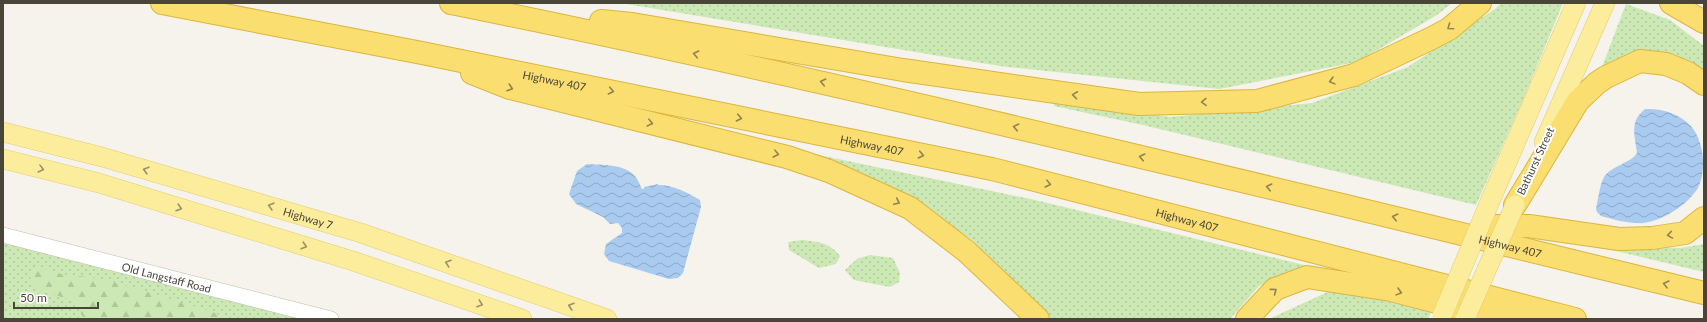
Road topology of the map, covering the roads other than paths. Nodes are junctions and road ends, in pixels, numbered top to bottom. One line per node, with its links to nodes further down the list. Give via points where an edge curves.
1 (162, 3): 9 (highway, Highway 407)
2 (451, 3): 7 (highway, Highway 407)
3 (1480, 3): 7 (highway, one-way to 7, via 1449,29 1354,75 1257,101 1139,104 903,70 632,24)
4 (1576, 3): 19 (main road, bridge)
5 (1605, 3): 13 (main road, Bathurst Street)
6 (1672, 3): 8 (highway)
7 (485, 10): 15 (highway, Highway 407, one-way to 7, via 861,90)
8 (1704, 22)
9 (422, 53): 18 (highway, Highway 407, one-way to 18, via 992,169); 23 (highway, one-way to 23, via 510,88 787,157 829,171 910,208 966,251)
10 (1704, 84): 13 (highway, via 1688,73 1666,64 1640,61 1606,77 1578,101)
11 (3, 132): 22 (main road, Highway 7, one-way to 11, via 361,233 102,156)
12 (3, 159): 21 (main road, one-way to 21, via 98,183 353,261)
13 (1515, 205): 25 (main road, Bathurst Street, bridge)
14 (1704, 218): 15 (highway, one-way to 15, via 1685,233 1626,239 1529,226)
15 (1433, 226): 17 (highway, Highway 407, one-way to 15)
16 (3, 235): 20 (street, Old Langstaff Road)
17 (1704, 293)
18 (1566, 317): 24 (highway, one-way to 18, via 1275,289 1307,277 1391,290 1502,319)
19 (1441, 318)
20 (331, 319)
21 (522, 319)
22 (608, 319)
23 (1038, 319)
24 (1247, 319)
25 (1465, 319)

